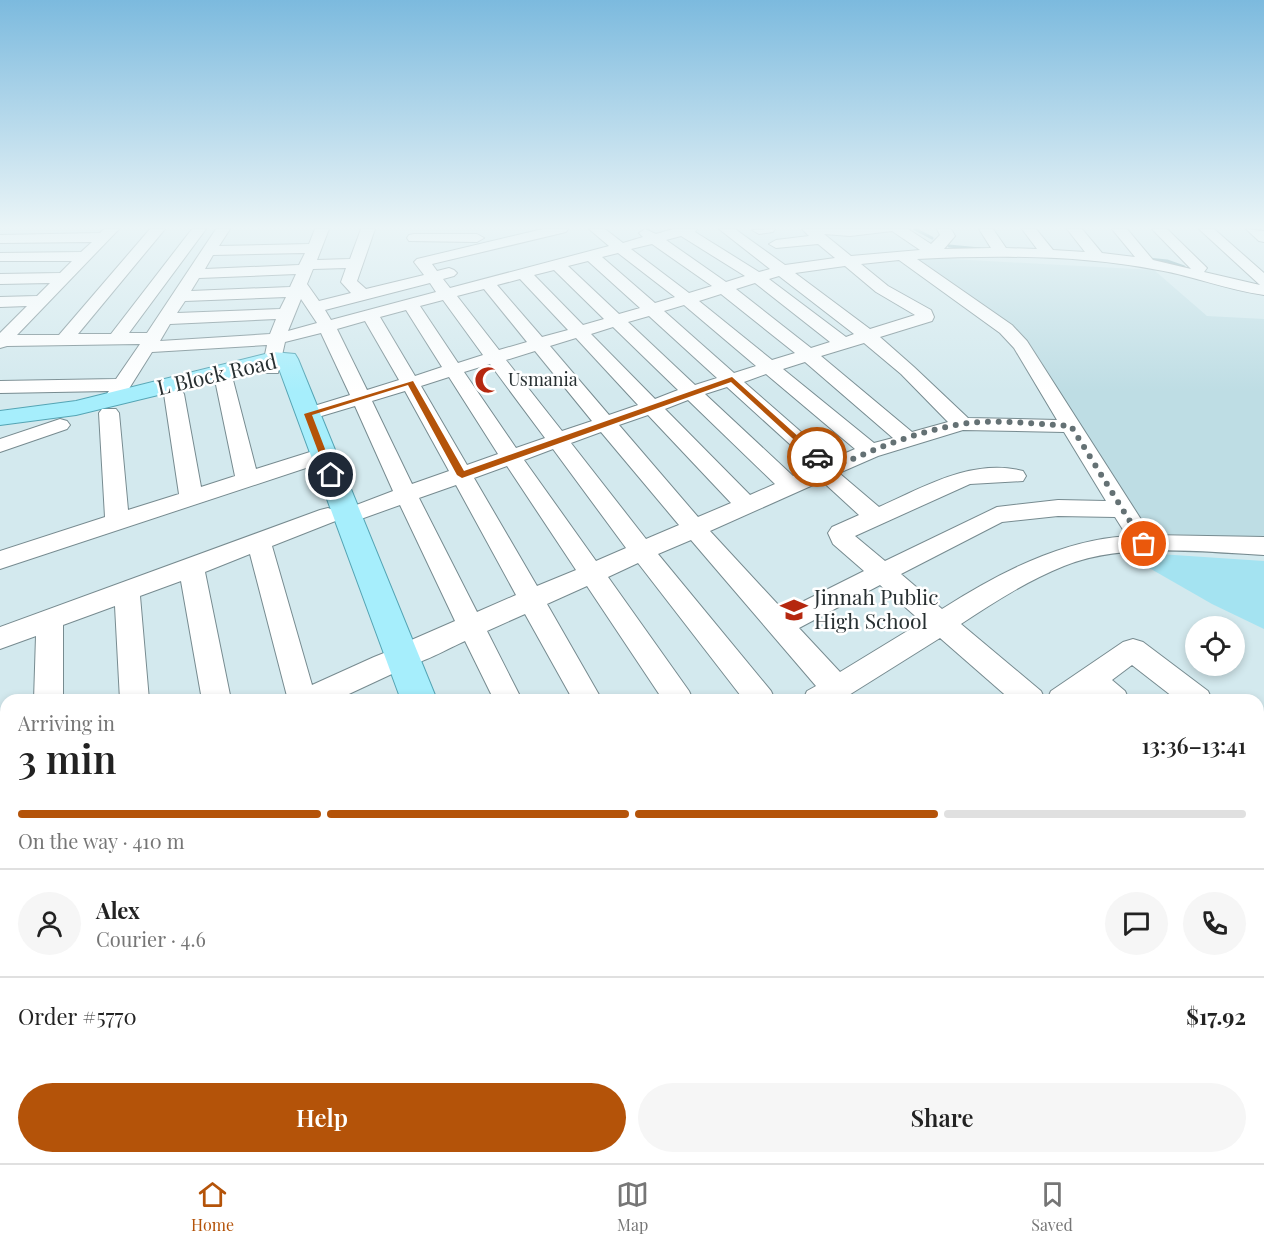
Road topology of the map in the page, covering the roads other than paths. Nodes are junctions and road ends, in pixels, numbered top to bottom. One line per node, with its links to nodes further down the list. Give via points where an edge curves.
1 (59, 283): 29 (street)
2 (112, 283): 43 (street)
3 (158, 283): 42 (street)
4 (188, 283): 27 (street)
5 (262, 283): 27 (street)
6 (299, 283): 35 (street)
7 (305, 283): 36 (street)
8 (351, 283): 32 (street)
9 (403, 283): 32 (street)
10 (439, 283): 26 (street)
11 (533, 283): 39 (street)
12 (578, 283): 38 (street)
13 (623, 283): 34 (street)
14 (666, 283): 28 (street)
15 (717, 283): 23 (street)
16 (742, 283): 23 (street)
17 (765, 283): 45 (street)
18 (798, 283): 40 (street)
19 (875, 283): 40 (street, via 926,316)
20 (941, 283): 66 (street, via 1006,329 1021,345)
21 (1224, 283): 24 (street)
22 (488, 284): 26 (street); 44 (street)
23 (725, 289): 28 (street); 48 (street)
24 (1244, 289): 25 (street); 33 (street)
25 (1264, 290)
26 (447, 294): 31 (street); 49 (street)
27 (180, 296): 37 (street)
28 (688, 300): 34 (street); 50 (street)
29 (42, 301): 30 (street); 41 (street)
30 (0, 302)
31 (410, 304): 32 (street); 51 (street)
32 (366, 305): 36 (street); 36 (street); 54 (street)
33 (1264, 306)
34 (653, 309): 38 (street); 52 (street)
35 (287, 314): 37 (street); 47 (street)
36 (321, 317): 47 (street); 58 (street)
37 (165, 319): 46 (street)
38 (617, 320): 39 (street); 56 (street)
39 (579, 331): 44 (street); 60 (street)
40 (869, 337): 45 (street); 64 (street, via 932,391)
41 (4, 339): 43 (street); 46 (street)
42 (116, 339): 43 (street); 46 (street)
43 (64, 340)
44 (538, 343): 49 (street); 63 (street)
45 (844, 344): 48 (street)
46 (148, 346): 47 (street); 59 (street)
47 (274, 355): 53 (main road, L Block Road); 59 (main road, L Block Road); 61 (main road, L Block Road, via 289,362); 73 (main road, L Block Road, via 276,370)
48 (810, 355): 50 (street); 68 (street)
49 (495, 356): 51 (street); 69 (street)
50 (769, 368): 52 (street); 71 (street)
51 (454, 369): 54 (street); 72 (street)
52 (732, 379): 56 (street); 74 (street)
53 (224, 380): 57 (main road, L Block Road); 77 (street)
54 (410, 382): 58 (street); 75 (street)
55 (0, 387): 59 (street)
56 (692, 392): 60 (street); 78 (street)
57 (174, 394): 59 (main road, L Block Road); 80 (street)
58 (361, 397): 61 (street); 79 (street)
59 (115, 399): 62 (main road, L Block Road, via 52,413); 65 (main road, L Block Road); 85 (street)
60 (651, 406): 63 (street); 81 (street)
61 (308, 414): 83 (main road, L Block Road)
62 (0, 418)
63 (605, 423): 69 (street); 86 (street)
64 (962, 424): 66 (street); 68 (street)
65 (60, 425): 67 (main road, L Block Road); 70 (street)
66 (1071, 426): 82 (street)
67 (0, 431)
68 (907, 439): 71 (street)
69 (558, 440): 72 (street); 90 (street)
70 (0, 446)
71 (870, 451): 74 (street)
72 (511, 457): 75 (street); 93 (street)
73 (310, 459): 77 (street); 83 (main road, L Block Road)
74 (827, 470): 78 (street); 84 (street)
75 (462, 475): 79 (street); 96 (street)
76 (1015, 476): 84 (street, via 967,477)
77 (247, 479): 80 (street)
78 (790, 486): 81 (street)
79 (406, 495): 83 (street); 100 (street)
80 (191, 497): 85 (street)
81 (746, 505): 86 (street)
82 (1122, 509): 88 (street); 94 (street, via 1058,508 997,515)
83 (338, 516): 87 (street); 102 (main road, L Block Road)
84 (875, 516): 94 (street, via 840,533)
85 (117, 521): 91 (street)
86 (694, 528): 90 (street); 99 (street)
87 (259, 542): 92 (street); 107 (street)
88 (1144, 544): 89 (street); 98 (street, via 1110,546 1059,558 993,589)
89 (1264, 546)
90 (642, 551): 93 (street); 114 (street)
91 (0, 560)
92 (191, 567): 95 (street); 106 (street)
93 (590, 573): 96 (street); 113 (street)
94 (883, 573): 98 (street); 99 (street)
95 (127, 591): 97 (street); 105 (street)
96 (530, 600): 100 (street); 112 (street)
97 (50, 620): 101 (street); 104 (street)
98 (942, 623): 115 (street); 116 (street)
99 (780, 625): 115 (street)
100 (470, 626): 102 (street); 111 (street)
101 (0, 638)
102 (393, 660): 108 (street); 109 (main road, L Block Road); 110 (main road, L Block Road)
103 (1091, 680): 117 (street); 118 (street); 119 (street, via 1133,650)
104 (48, 694)
105 (135, 694)
106 (216, 694)
107 (300, 694)
108 (321, 694)
109 (396, 694)
110 (415, 694)
111 (505, 694)
112 (585, 694)
113 (675, 694)
114 (756, 694)
115 (827, 694)
116 (1024, 694)
117 (1070, 694)
118 (1107, 694)
119 (1190, 694)

